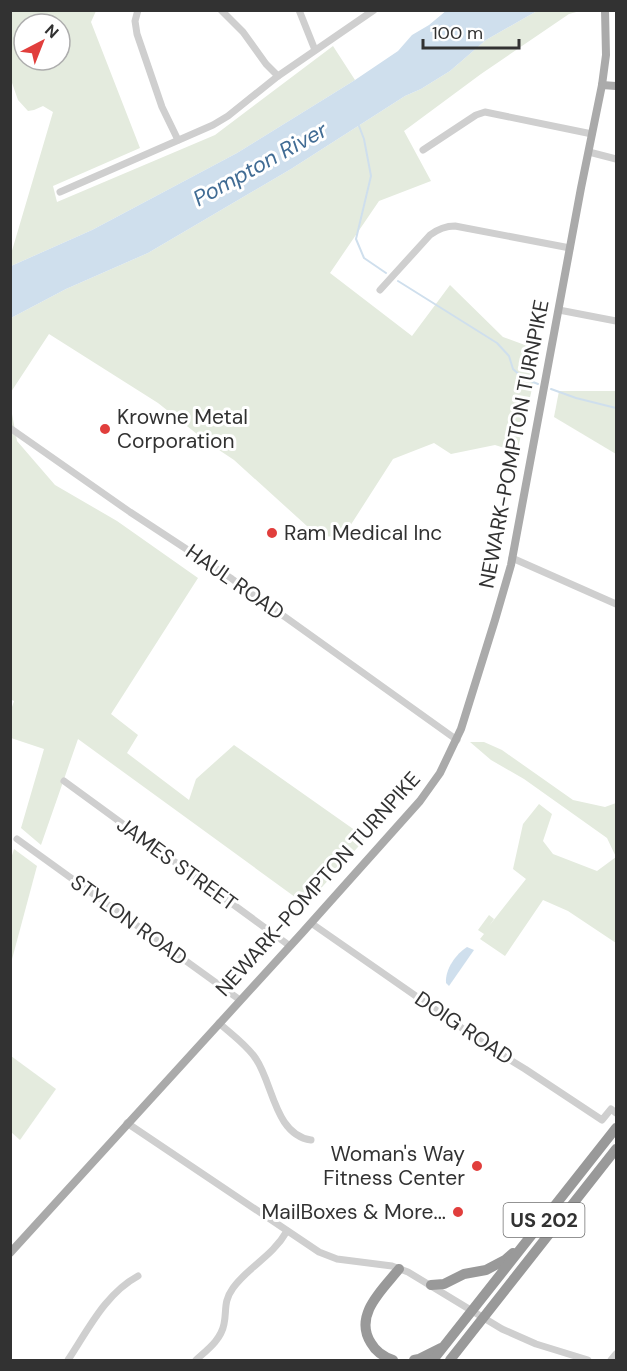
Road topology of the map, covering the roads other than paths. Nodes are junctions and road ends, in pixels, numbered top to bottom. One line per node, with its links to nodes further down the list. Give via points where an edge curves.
1 (138, 10): 11 (street, via 137,34 162,107)
2 (221, 10): 7 (street)
3 (299, 10): 6 (street)
4 (374, 10): 6 (street)
5 (605, 10): 8 (main road, NEWARK-POMPTON TURNPIKE)
6 (315, 50): 7 (street)
7 (278, 76): 11 (street, via 228,116)
8 (602, 85): 9 (main road); 10 (main road, NEWARK-POMPTON TURNPIKE)
9 (616, 86)
10 (592, 134): 12 (street, via 485,112); 13 (main road, NEWARK-POMPTON TURNPIKE)
11 (178, 140): 15 (street)
12 (423, 150)
13 (589, 152): 14 (street); 16 (main road, NEWARK-POMPTON TURNPIKE)
14 (616, 159)
15 (60, 192)
16 (570, 248): 17 (street, via 448,226 430,235); 18 (main road, NEWARK-POMPTON TURNPIKE)
17 (380, 290)
18 (559, 310): 19 (street); 21 (main road, NEWARK-POMPTON TURNPIKE)
19 (616, 321)
20 (10, 428): 23 (street, HAUL ROAD, via 223,573)
21 (512, 558): 22 (street); 23 (main road, NEWARK-POMPTON TURNPIKE)
22 (616, 604)
23 (457, 741): 26 (main road, NEWARK-POMPTON TURNPIKE, via 420,801)
24 (64, 781): 27 (street, JAMES STREET)
25 (17, 839): 28 (street, STYLON ROAD)
26 (311, 923): 27 (main road, NEWARK-POMPTON TURNPIKE); 30 (street, DOIG ROAD, via 602,1120 611,1109)
27 (290, 946): 28 (main road, NEWARK-POMPTON TURNPIKE)
28 (240, 1000): 29 (main road, NEWARK-POMPTON TURNPIKE)
29 (219, 1023): 31 (main road, NEWARK-POMPTON TURNPIKE); 33 (street, via 256,1059 284,1122 295,1135)
30 (616, 1113)
31 (128, 1123): 35 (street); 37 (main road, NEWARK-POMPTON TURNPIKE)
32 (616, 1128): 36 (highway, US 202)
33 (311, 1140)
34 (616, 1149): 42 (highway, US 202)
35 (287, 1231): 38 (street, via 337,1259); 46 (street, via 277,1246 232,1289 225,1304 222,1331)
36 (527, 1242): 40 (highway, via 486,1269); 41 (highway, US 202)
37 (10, 1253)
38 (399, 1269): 40 (street); 47 (highway, via 375,1299 366,1320 372,1346)
39 (138, 1276): 45 (street, via 112,1295)
40 (431, 1286): 41 (street)
41 (472, 1311): 42 (street); 43 (highway, US 202)
42 (483, 1318): 50 (highway, US 202); 51 (street, via 524,1340)
43 (443, 1347): 48 (highway); 49 (highway, US 202)
44 (616, 1354): 52 (street)
45 (68, 1360)
46 (196, 1360)
47 (393, 1360)
48 (414, 1360)
49 (433, 1360)
50 (450, 1360)
51 (588, 1360)
52 (611, 1360)

